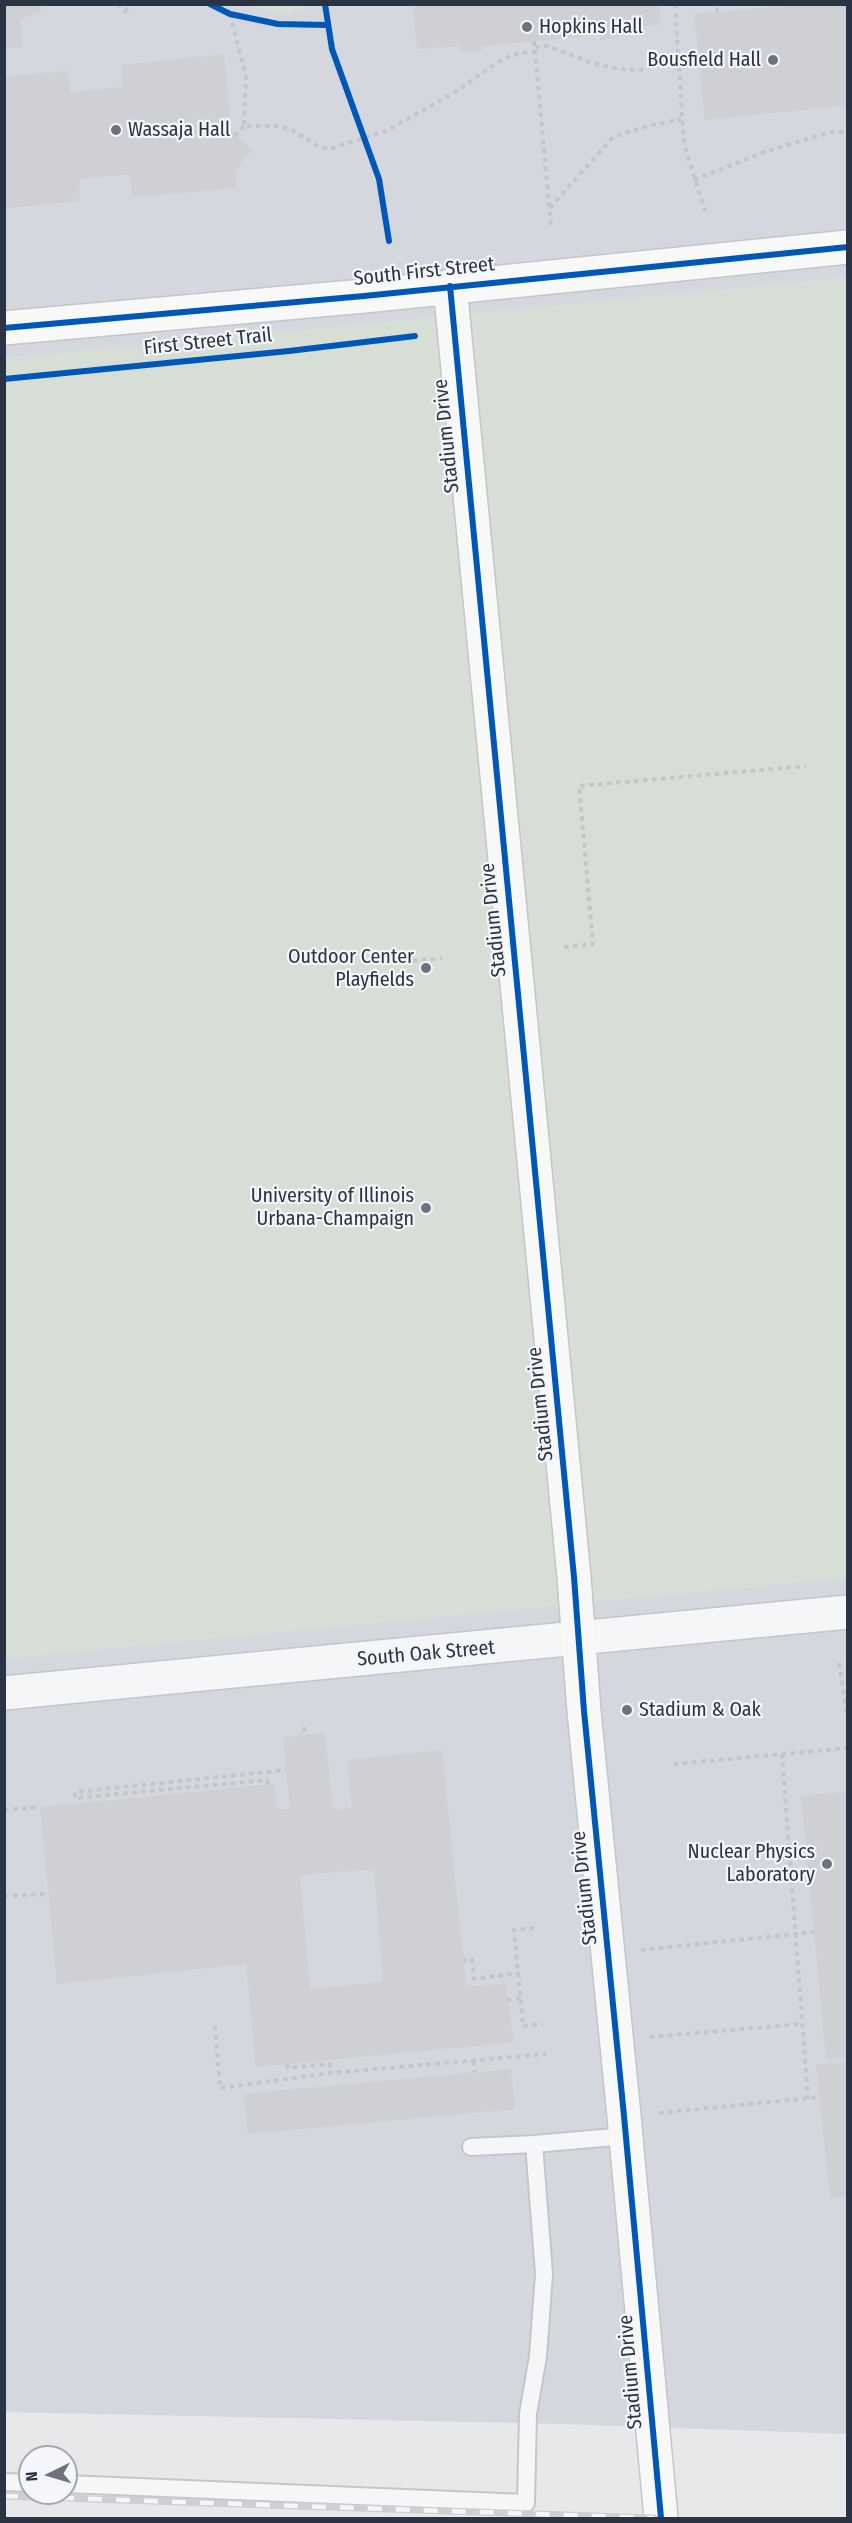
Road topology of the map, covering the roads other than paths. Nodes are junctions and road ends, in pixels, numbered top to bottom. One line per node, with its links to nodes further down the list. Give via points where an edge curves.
1 (848, 247): 2 (street, South First Street)
2 (450, 286): 3 (street, South First Street); 5 (street, Stadium Drive)
3 (4, 328)
4 (848, 1612): 5 (street, South Oak Street)
5 (578, 1639): 6 (street, South Oak Street); 7 (street, Stadium Drive)
6 (4, 1693)
7 (625, 2126): 8 (lane); 11 (street, Stadium Drive)
8 (534, 2144): 9 (lane); 10 (lane, via 544,2274 538,2356 528,2414 526,2503)
9 (471, 2146)
10 (78, 2484)
11 (661, 2518)

